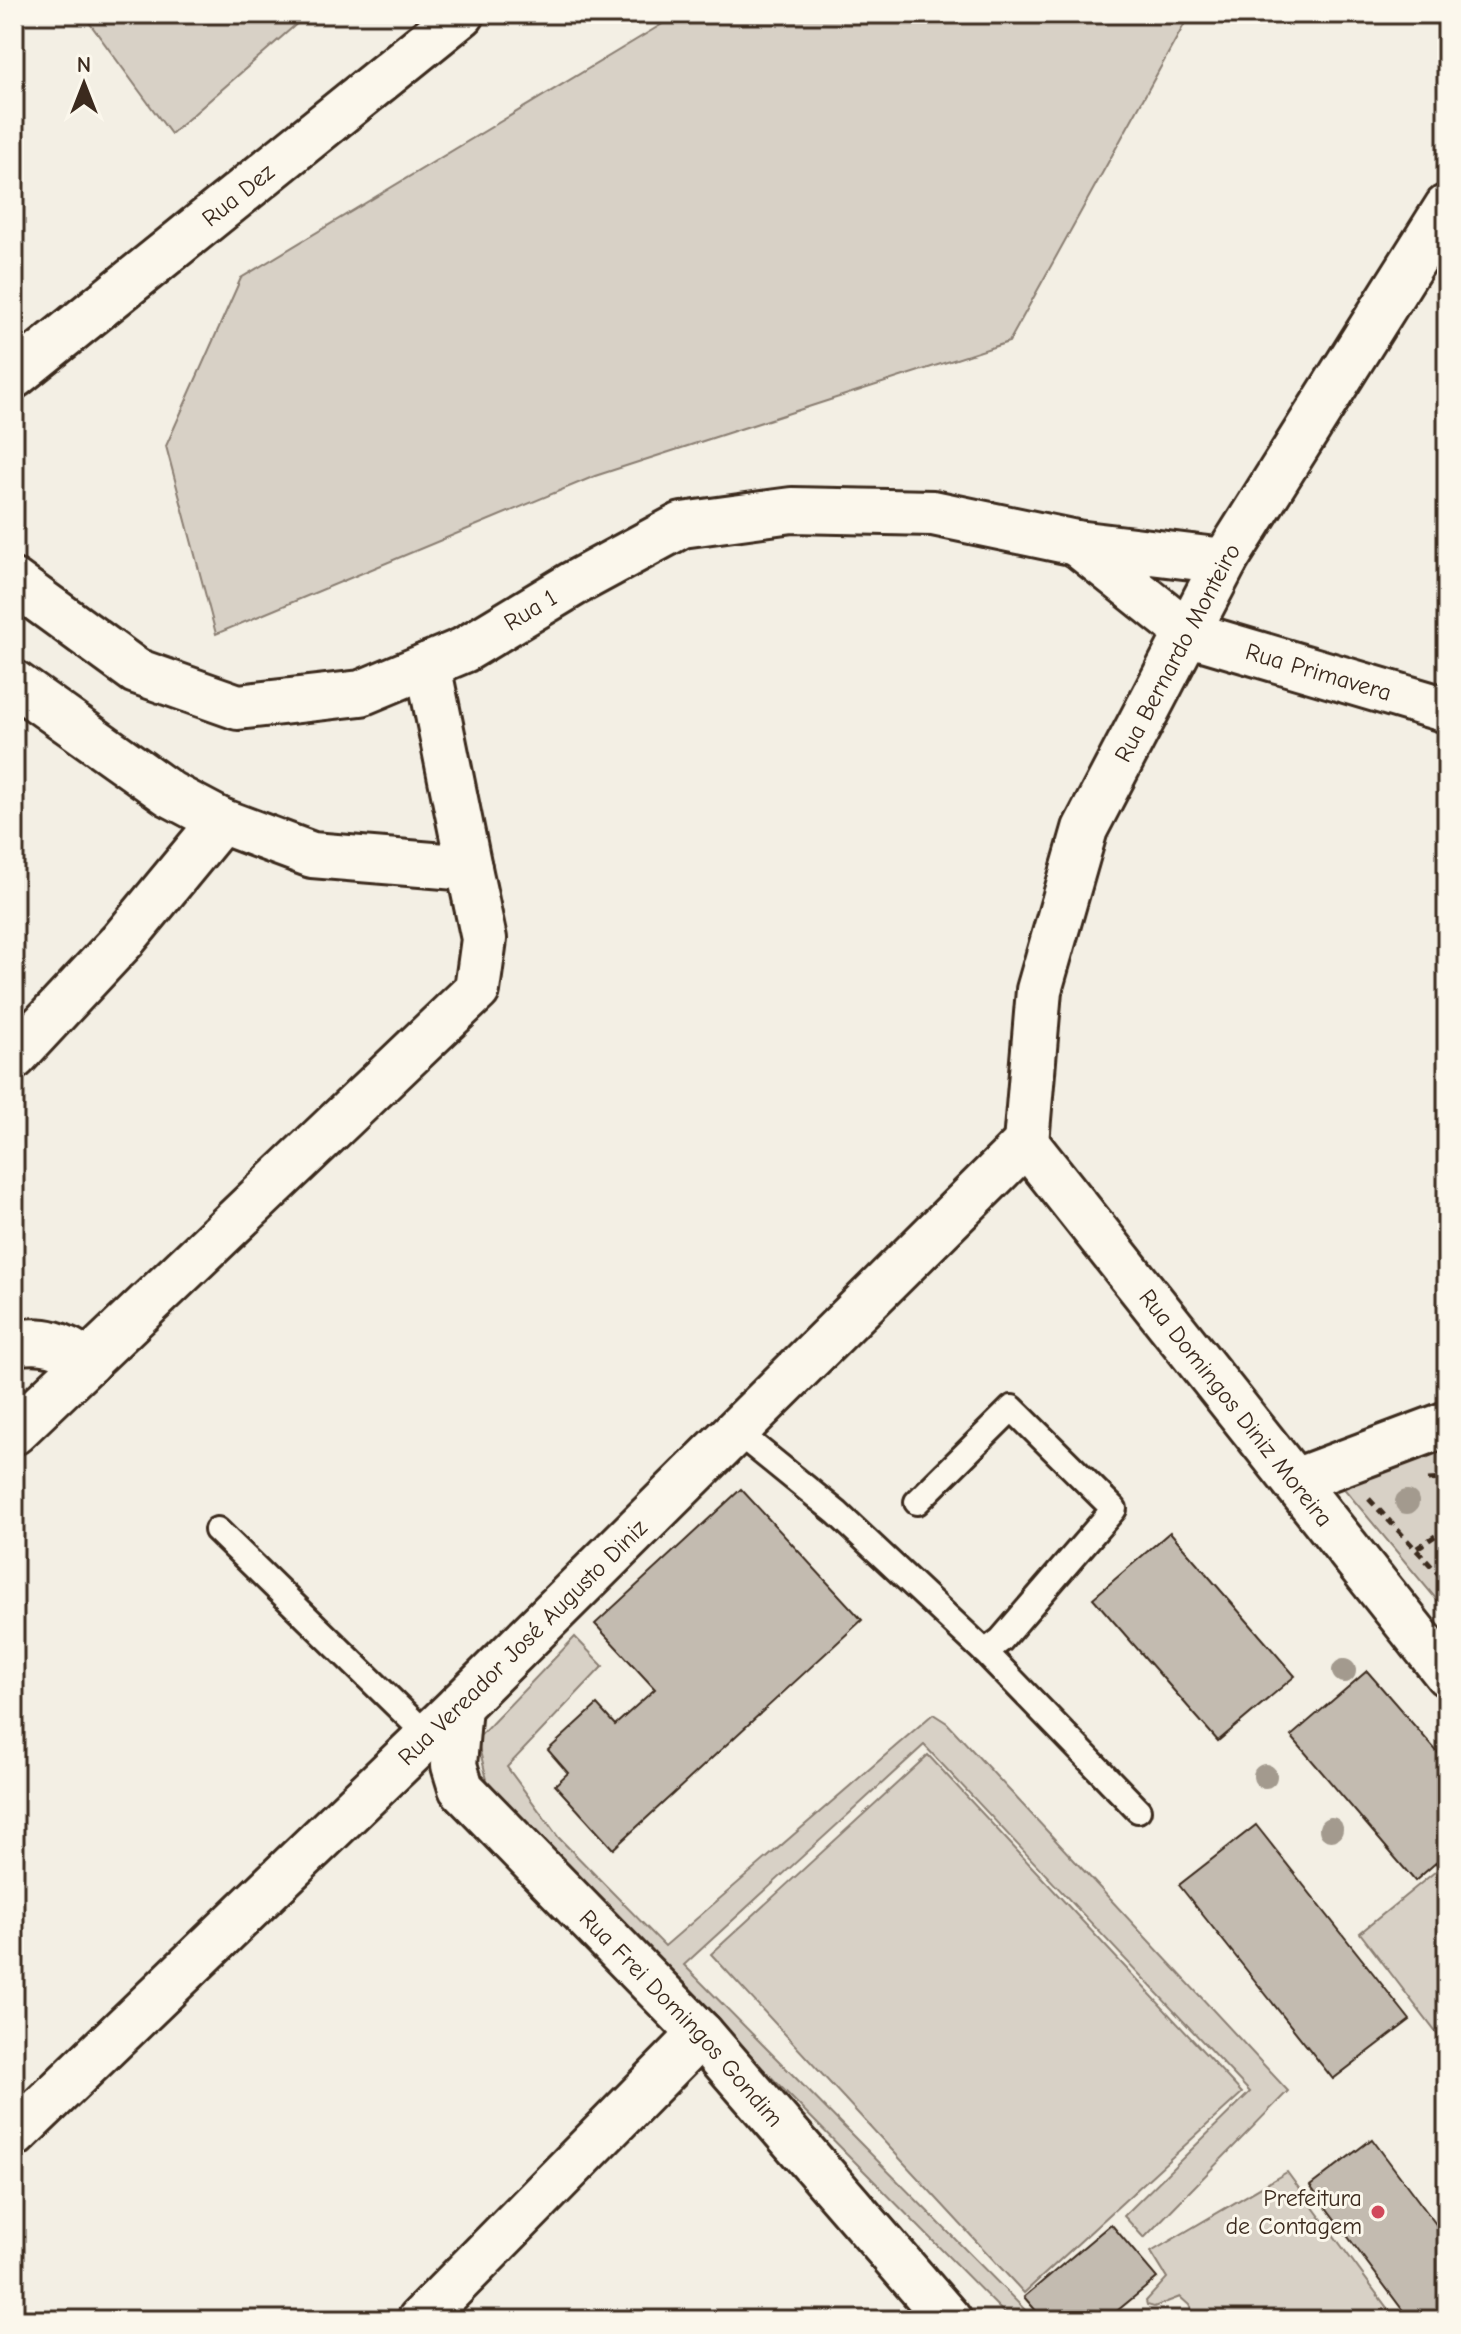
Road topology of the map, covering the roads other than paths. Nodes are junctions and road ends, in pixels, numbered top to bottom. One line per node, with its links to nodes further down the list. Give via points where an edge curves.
1 (462, 14): 3 (street, Rua Dez)
2 (1447, 207): 5 (street, Rua Bernardo Monteiro)
3 (14, 376)
4 (1076, 543): 5 (street, Rua 1); 7 (street, Rua 1); 8 (street, Rua 1, via 933,513 792,510 682,525 464,650)
5 (1225, 561): 7 (street, Rua Bernardo Monteiro)
6 (14, 582): 8 (street, Rua 1, via 136,671 238,707 361,693)
7 (1190, 634): 10 (street, Rua Primavera); 14 (street, Rua Bernardo Monteiro, via 1085,829 1039,990)
8 (428, 665): 12 (street)
9 (14, 683): 11 (street, via 170,794)
10 (1447, 710)
11 (221, 821): 12 (street, via 312,855); 13 (street, via 123,940)
12 (469, 868): 16 (street, via 484,939 477,990)
13 (14, 1057)
14 (1026, 1143): 18 (street, Rua Vereador José Augusto Diniz); 20 (street, Rua Domingos Diniz Moreira)
15 (14, 1343): 16 (street, via 63,1344)
16 (88, 1362): 19 (street)
17 (1447, 1424): 20 (street)
18 (736, 1431): 23 (lane, via 837,1513); 25 (street, Rua Vereador José Augusto Diniz)
19 (14, 1432)
20 (1295, 1481): 24 (street, Rua Domingos Diniz Moreira)
21 (917, 1502): 23 (lane, via 1012,1408 1114,1509)
22 (217, 1530): 25 (lane)
23 (985, 1652): 26 (lane)
24 (1447, 1674)
25 (442, 1720): 27 (street, Rua Frei Domingos Gondim, via 461,1788); 28 (street, Rua Vereador José Augusto Diniz)
26 (1138, 1810)
27 (701, 2034): 29 (street); 30 (street, Rua Frei Domingos Gondim)
28 (14, 2135)
29 (420, 2320)
30 (949, 2320)

